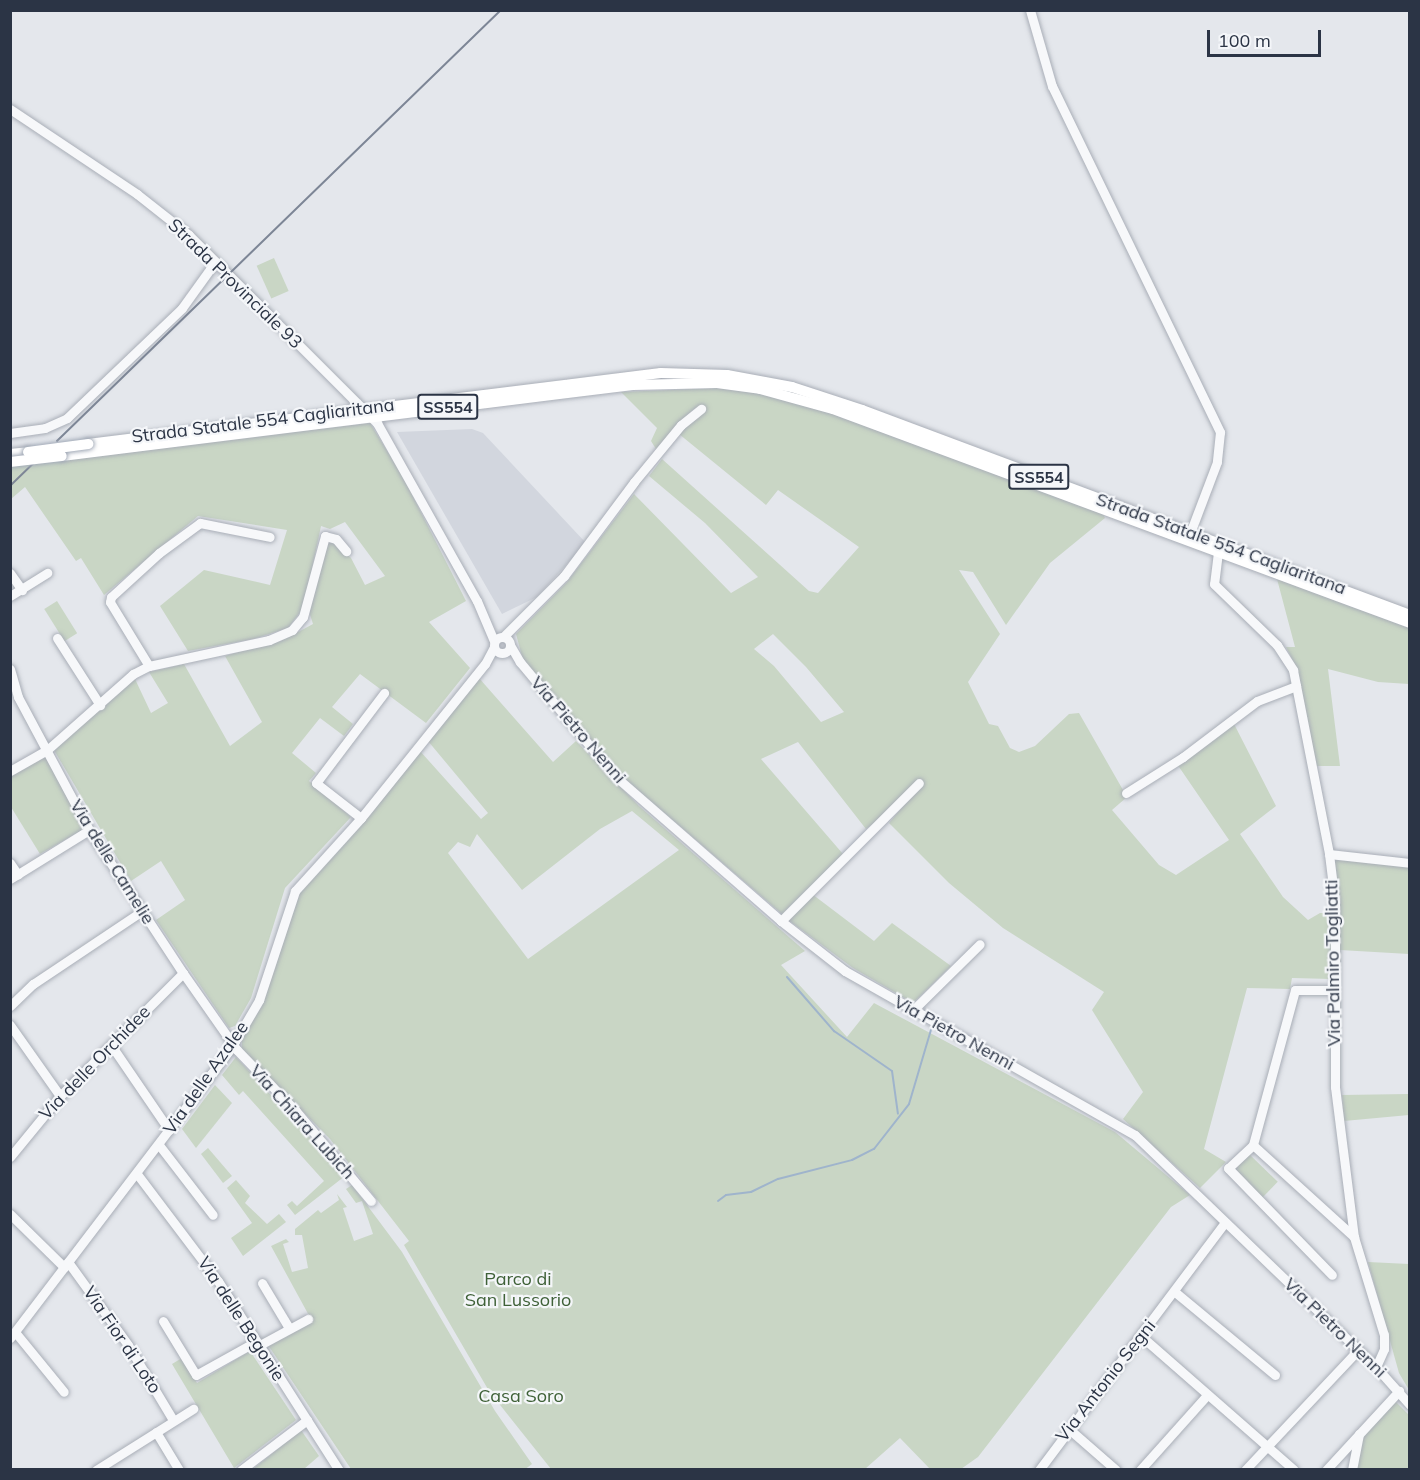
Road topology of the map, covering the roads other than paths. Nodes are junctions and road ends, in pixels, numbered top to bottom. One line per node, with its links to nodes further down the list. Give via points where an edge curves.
1 (1030, 10): 10 (street, via 1052,86 1220,432 1217,462)
2 (10, 109): 3 (street, Strada Provinciale 93, via 137,194)
3 (215, 262): 4 (street, Strada Provinciale 93); 7 (street, via 182,308 67,418 45,428)
4 (361, 409): 6 (street); 8 (main road, Strada Statale 554 Cagliaritana / SS554, bridge); 10 (main road, Strada Statale 554 Cagliaritana / SS554, via 661,373 727,375 792,387 862,410)
5 (700, 410): 21 (street, Via delle Azalee, via 681,425 564,576)
6 (370, 417): 9 (main road, Strada Statale 554 Cagliaritana / SS554, bridge); 13 (main road, Strada Statale 554 Cagliaritana / SS554, via 652,383 717,383 760,389 833,410); 21 (street, via 387,436 486,624)
7 (10, 433)
8 (10, 454)
9 (10, 462)
10 (1190, 533): 18 (main road, Strada Statale 554 Cagliaritana / SS554)
11 (270, 537): 22 (street, via 200,524 159,553 111,597 110,602)
12 (346, 551): 22 (street, via 336,539 325,536 303,617 292,630 269,640)
13 (1218, 552): 19 (main road, Strada Statale 554 Cagliaritana / SS554); 24 (street, Via Palmiro Togliatti, via 1214,584 1287,657)
14 (10, 573): 16 (street)
15 (47, 573): 16 (street)
16 (22, 590): 17 (street)
17 (10, 596)
18 (1410, 615)
19 (1410, 623)
20 (57, 638): 26 (street)
21 (502, 644): 31 (street, Via delle Azalee); 38 (street, Via Pietro Nenni, via 615,776)
22 (149, 666): 26 (street, via 133,674)
23 (10, 669): 27 (street, Via delle Camelie, via 18,697)
24 (1296, 686): 30 (street, via 1257,701 1184,757); 33 (street, Via Palmiro Togliatti)
25 (384, 693): 31 (street, via 316,783)
26 (100, 705): 27 (street)
27 (47, 750): 28 (street); 32 (street, Via delle Camelie)
28 (10, 771)
29 (919, 783): 38 (street)
30 (1126, 793)
31 (361, 818): 45 (street, Via delle Azalee, via 294,891 259,1000)
32 (89, 830): 36 (street); 37 (street, Via delle Camelie)
33 (1329, 854): 35 (street); 57 (street, Via Palmiro Togliatti, via 1335,902 1335,1087)
34 (10, 863): 36 (street)
35 (1410, 863)
36 (14, 877)
37 (142, 911): 40 (street, Via delle Camelie); 42 (street, via 33,984)
38 (781, 921): 43 (street, Via Pietro Nenni, via 845,971)
39 (980, 945): 43 (street)
40 (183, 973): 45 (street, Via delle Camelie); 46 (street, Via delle Orchidee)
41 (1328, 990): 50 (street, via 1294,990)
42 (10, 1006)
43 (912, 1011): 56 (street, Via Pietro Nenni, via 1120,1124)
44 (10, 1024): 47 (street)
45 (233, 1044): 48 (street, Via delle Azalee); 53 (street, Via Chiara Lubich, via 297,1111)
46 (111, 1045): 47 (street, Via delle Orchidee); 48 (street)
47 (60, 1096): 51 (street, Via delle Orchidee)
48 (169, 1130): 49 (street, Via delle Azalee)
49 (159, 1145): 52 (street, Via delle Azalee); 55 (street)
50 (1253, 1145): 57 (street); 59 (street, via 1228,1168)
51 (10, 1157)
52 (137, 1174): 58 (street, Via delle Azalee); 67 (street, Via delle Begonie, via 218,1281)
53 (371, 1201)
54 (10, 1214): 58 (street)
55 (213, 1215)
56 (1225, 1222): 61 (street, Via Antonio Segni); 68 (street, Via Pietro Nenni)
57 (1354, 1238): 69 (street, Via Palmiro Togliatti, via 1384,1335 1384,1350)
58 (66, 1264): 65 (street, Via delle Azalee); 77 (street, Via Fior di Loto, via 128,1345)
59 (1332, 1275)
60 (262, 1283): 64 (street)
61 (1175, 1292): 66 (street, Via Antonio Segni); 70 (street)
62 (308, 1319): 64 (street)
63 (163, 1321): 67 (street, via 196,1375)
64 (289, 1328): 67 (street)
65 (13, 1335): 72 (street)
66 (1141, 1336): 73 (street); 79 (street, Via Antonio Segni)
67 (257, 1344): 78 (street, Via delle Begonie)
68 (1358, 1350): 69 (street, Via Pietro Nenni); 82 (street)
69 (1376, 1368): 71 (street, Via Pietro Nenni)
70 (1275, 1375)
71 (1399, 1391): 74 (street, Via Pietro Nenni); 75 (street, Via Pietro Nenni); 81 (street)
72 (64, 1392)
73 (1206, 1395): 82 (street); 91 (street)
74 (1410, 1398)
75 (1410, 1405)
76 (193, 1409): 77 (street)
77 (173, 1420): 80 (street)
78 (307, 1420): 87 (street); 88 (street, Via delle Begonie)
79 (1069, 1429): 89 (street, Via Antonio Segni); 90 (street)
80 (156, 1432): 85 (street); 86 (street)
81 (1359, 1433): 83 (street); 84 (street)
82 (1267, 1446): 92 (street); 93 (street)
83 (1343, 1450): 84 (street); 94 (street)
84 (1354, 1458): 95 (street)
85 (96, 1470)
86 (179, 1470)
87 (241, 1470)
88 (339, 1470)
89 (1039, 1470)
90 (1116, 1470)
91 (1140, 1470)
92 (1245, 1470)
93 (1294, 1470)
94 (1326, 1470)
95 (1352, 1470)

